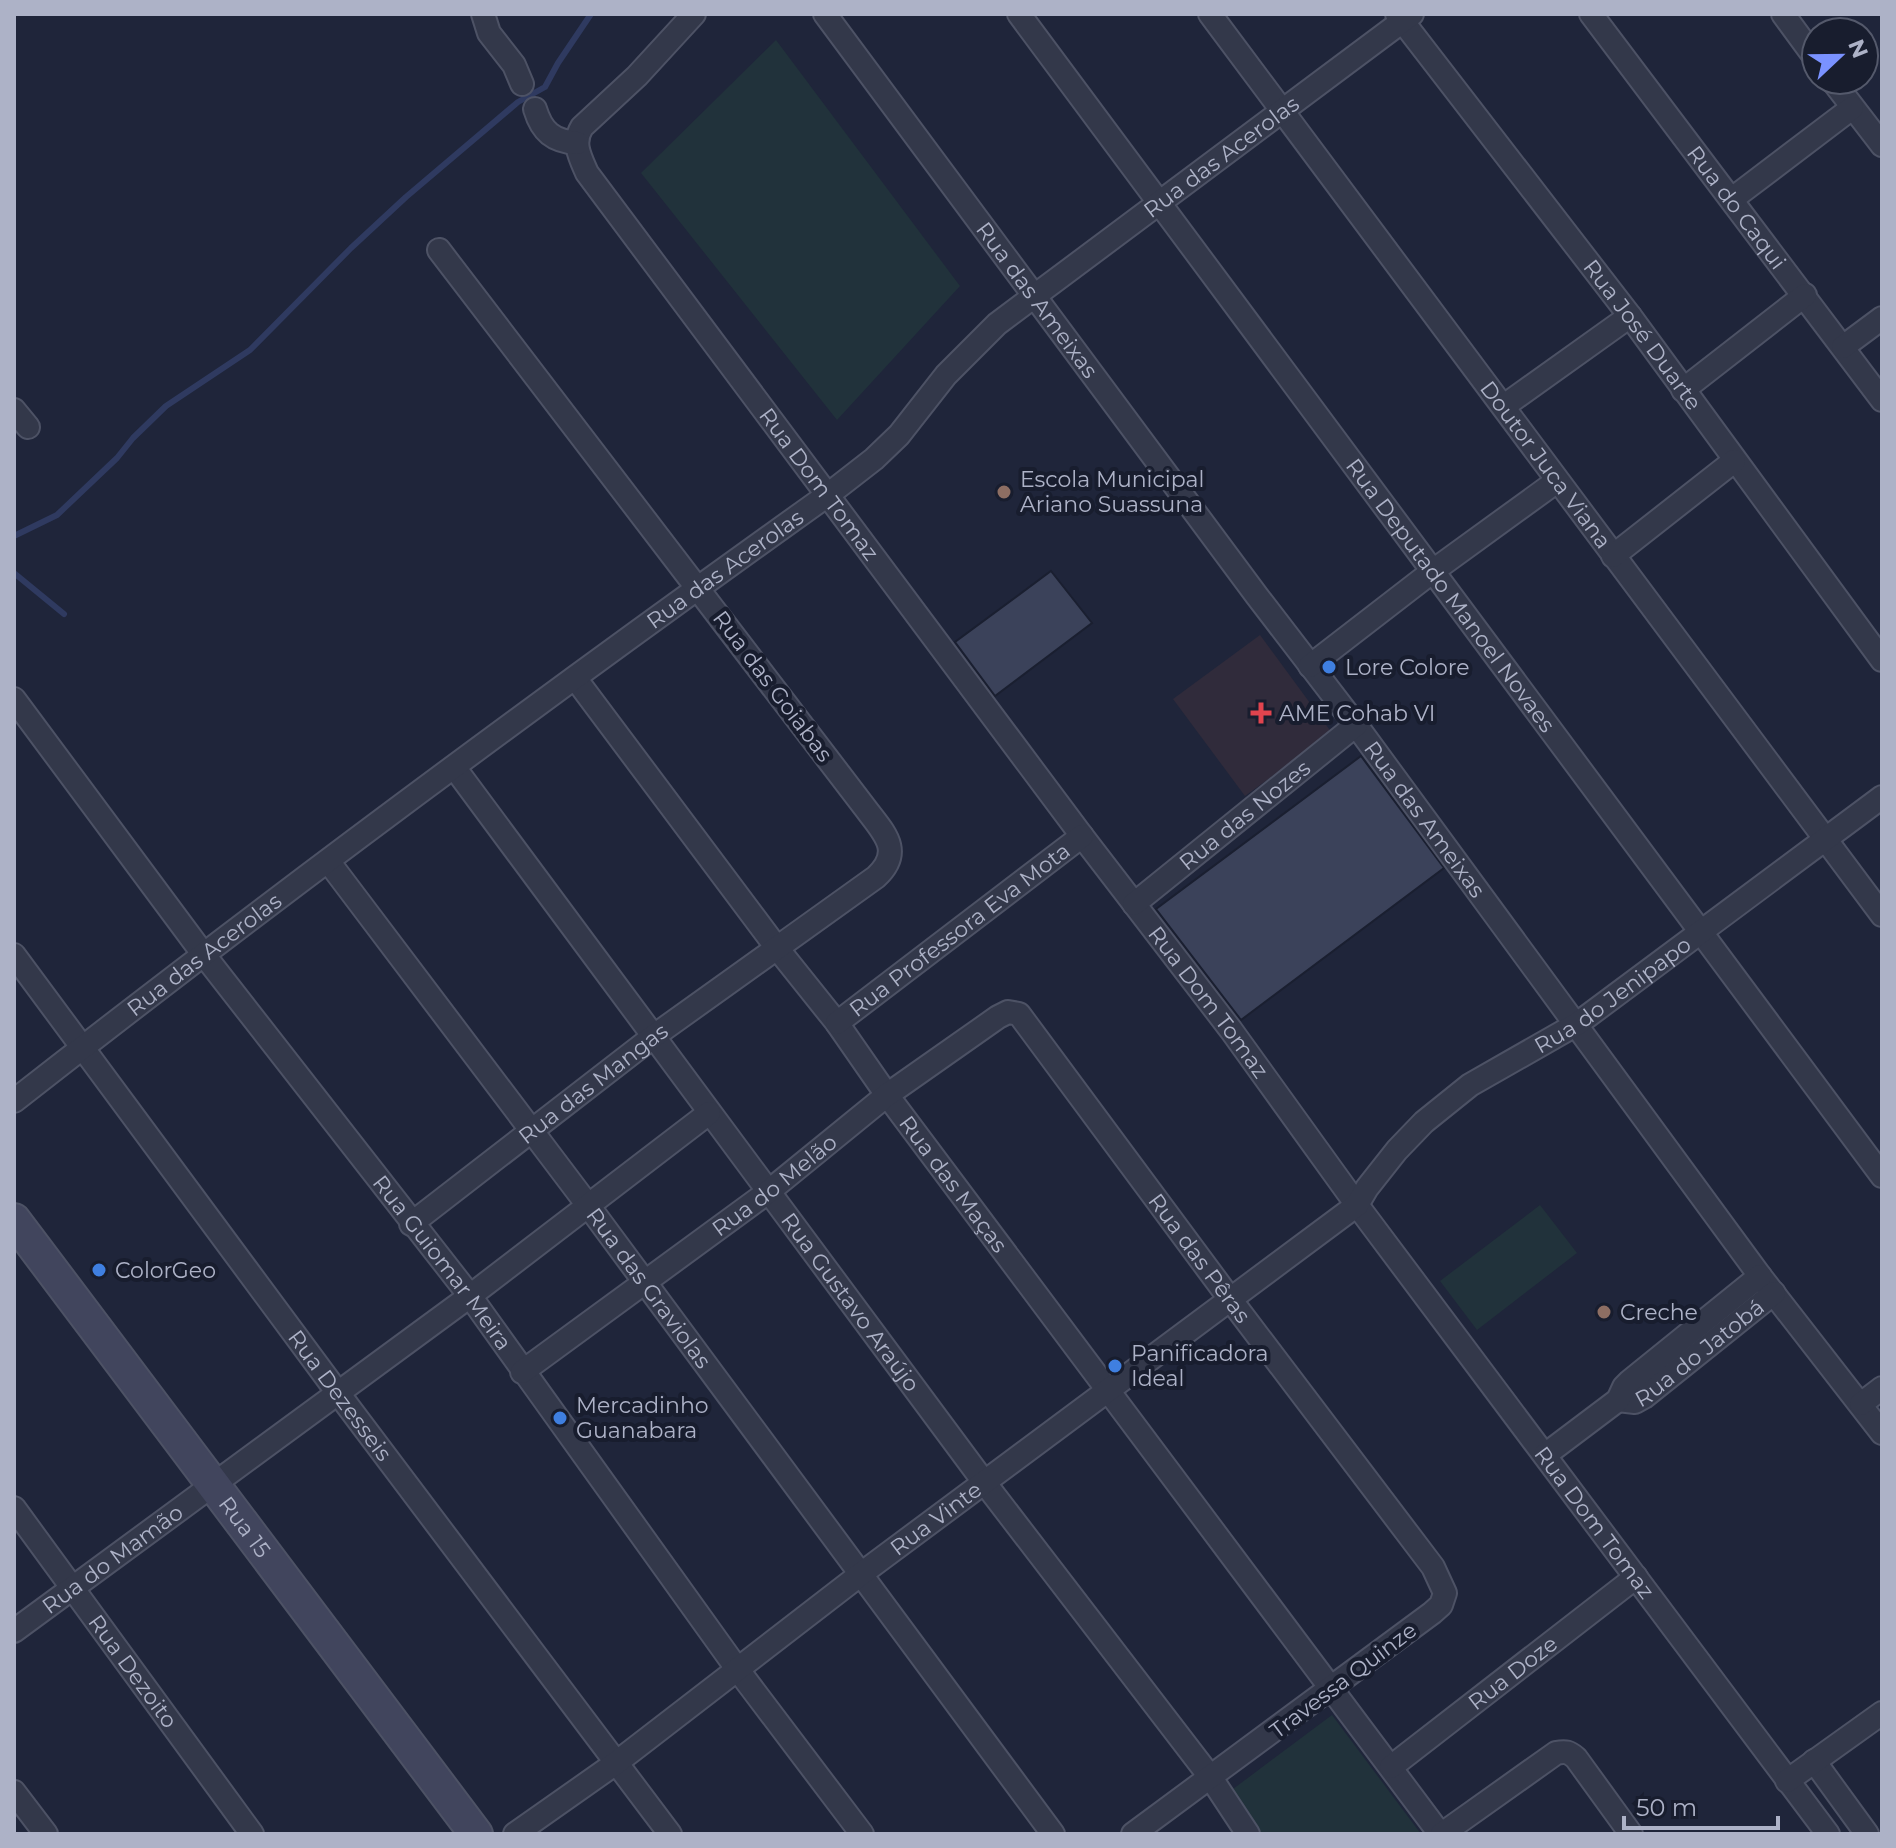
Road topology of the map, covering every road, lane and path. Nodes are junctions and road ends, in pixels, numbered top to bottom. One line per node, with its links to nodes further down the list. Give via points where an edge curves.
1 (483, 14): 10 (street, via 489,33)
2 (694, 14): 15 (street, via 582,127)
3 (825, 14): 20 (street, Rua das Ameixas)
4 (1019, 14): 18 (street, Rua Deputado Manoel Novaes)
5 (1210, 14): 14 (street, Doutor Juca Viana)
6 (1591, 14): 17 (street, Rua do Caqui)
7 (1783, 14): 9 (street)
8 (1404, 16): 14 (street, Rua das Acerolas); 22 (street, Rua José Duarte)
9 (1800, 37)
10 (522, 84)
11 (1843, 96): 12 (street)
12 (1852, 108): 16 (street); 17 (street)
13 (535, 109): 15 (street, via 550,136)
14 (1282, 110): 18 (street, Rua das Acerolas); 27 (street, Doutor Juca Viana)
15 (577, 143): 30 (street, Rua Dom Tomaz, via 587,173)
16 (1882, 145)
17 (1732, 199): 21 (street, Rua do Caqui)
18 (1159, 202): 20 (street, Rua das Acerolas); 32 (street, Rua Deputado Manoel Novaes)
19 (439, 250): 33 (street, Rua das Goiabas)
20 (1036, 295): 30 (street, Rua das Acerolas, via 968,351 899,435); 35 (street, Rua das Ameixas)
21 (1805, 295): 24 (street, Rua do Caqui); 25 (street)
22 (1630, 316): 25 (street, Rua José Duarte); 27 (street)
23 (1882, 318): 24 (street)
24 (1843, 347): 26 (street, Rua do Caqui)
25 (1683, 390): 28 (street, Rua José Duarte)
26 (1882, 400)
27 (1504, 406): 29 (street, Doutor Juca Viana)
28 (1734, 461): 31 (street); 34 (street, Rua José Duarte)
29 (1557, 481): 31 (street, Doutor Juca Viana); 32 (street)
30 (829, 494): 33 (street, Rua das Acerolas); 41 (street, Rua Dom Tomaz)
31 (1613, 556): 42 (street, Doutor Juca Viana)
32 (1433, 571): 35 (street); 46 (street, Rua Deputado Manoel Novaes)
33 (698, 588): 36 (street, Rua das Acerolas); 47 (street, Rua das Goiabas, via 889,845 889,862 876,877)
34 (1882, 660)
35 (1310, 666): 38 (street, Rua das Ameixas)
36 (575, 678): 39 (street, Rua das Acerolas); 47 (street, Rua das Maças)
37 (16, 706): 49 (street, Rua Guiomar Meira)
38 (1356, 725): 44 (street, Rua das Nozes); 52 (street, Rua das Ameixas)
39 (454, 767): 43 (street, Rua das Acerolas); 53 (street, Rua Gustavo Araújo)
40 (1882, 797): 42 (street, Rua do Jenipapo)
41 (1082, 836): 44 (street, Rua Dom Tomaz); 51 (street, Rua Professora Eva Mota)
42 (1826, 839): 45 (street, Doutor Juca Viana); 46 (street, Rua do Jenipapo)
43 (328, 861): 49 (street, Rua das Acerolas); 58 (street, Rua das Graviolas)
44 (1134, 904): 62 (street, Rua Dom Tomaz)
45 (1882, 915)
46 (1700, 930): 52 (street, Rua do Jenipapo); 59 (street, Rua Deputado Manoel Novaes)
47 (777, 948): 51 (street, Rua das Maças); 53 (street, Rua das Mangas)
48 (14, 955): 54 (street, Rua Dezesseis)
49 (204, 955): 54 (street, Rua das Acerolas); 64 (street, Rua Guiomar Meira)
50 (1027, 1022): 55 (street, Rua do Melão, via 1016,1012 998,1017); 68 (street, Rua das Pêras)
51 (837, 1023): 55 (street, Rua das Maças)
52 (1577, 1024): 62 (street, Rua do Jenipapo, via 1470,1085 1424,1122 1386,1162); 66 (street, Rua das Ameixas)
53 (654, 1036): 57 (street, Rua Gustavo Araújo); 58 (street, Rua das Mangas)
54 (82, 1048): 56 (street, Rua das Acerolas); 72 (street, Rua Dezesseis)
55 (887, 1095): 60 (street, Rua do Melão); 71 (street, Rua das Maças)
56 (14, 1101)
57 (709, 1113): 60 (street, Rua Gustavo Araújo); 61 (street, Rua do Mamão)
58 (531, 1130): 61 (street, Rua das Graviolas); 64 (street, Rua das Mangas)
59 (1882, 1176)
60 (768, 1192): 65 (street, Rua do Melão); 76 (street, Rua Gustavo Araújo)
61 (587, 1204): 65 (street, Rua das Graviolas); 67 (street, Rua do Mamão)
62 (1357, 1205): 68 (street, Rua Vinte); 75 (street, Rua Dom Tomaz)
63 (14, 1220): 77 (main road, Rua 15)
64 (411, 1224): 67 (street, Rua Guiomar Meira)
65 (644, 1282): 69 (street, Rua do Melão); 80 (street, Rua das Graviolas)
66 (1767, 1284): 73 (street, Rua das Ameixas); 75 (street, Rua do Jatobá, via 1644,1397 1618,1400)
67 (470, 1296): 69 (street, Rua Guiomar Meira); 72 (street, Rua do Mamão)
68 (1230, 1299): 71 (street, Rua Vinte); 79 (street, Rua das Pêras)
69 (522, 1372): 84 (street, Rua Guiomar Meira)
70 (1882, 1388): 73 (street)
71 (1110, 1392): 76 (street, Rua Vinte); 85 (street, Rua das Maças)
72 (338, 1393): 77 (street, Rua do Mamão); 88 (street, Rua Dezesseis)
73 (1861, 1404): 74 (street, Rua das Ameixas)
74 (1882, 1433)
75 (1545, 1455): 81 (street, Rua Dom Tomaz)
76 (984, 1482): 80 (street, Rua Vinte); 90 (street, Rua Gustavo Araújo)
77 (212, 1484): 82 (street, Rua do Mamão); 95 (main road, Rua 15)
78 (14, 1508): 82 (street, Rua Dezoito)
79 (1433, 1567): 85 (street, Travessa Quinze, via 1444,1587 1441,1605)
80 (861, 1574): 84 (street, Rua Vinte); 99 (street, Rua das Graviolas)
81 (1636, 1577): 89 (street, Rua Doze); 91 (street, Rua Dom Tomaz)
82 (72, 1590): 83 (street, Rua do Mamão); 94 (street, Rua Dezoito)
83 (14, 1631)
84 (738, 1670): 88 (street, Rua Vinte); 98 (street, Rua Guiomar Meira)
85 (1330, 1689): 89 (street, Rua das Maças); 90 (street, Travessa Quinze)
86 (1882, 1713): 87 (street)
87 (1814, 1761): 91 (street); 105 (street)
88 (616, 1763): 96 (street, Rua Vinte); 97 (street, Rua Dezesseis)
89 (1391, 1767): 102 (street)
90 (1211, 1778): 100 (street, Travessa Quinze); 101 (street, Rua Gustavo Araújo)
91 (1787, 1781): 104 (street, Rua Dom Tomaz)
92 (14, 1792): 93 (street)
93 (46, 1834)
94 (252, 1834)
95 (476, 1834)
96 (515, 1834)
97 (670, 1834)
98 (862, 1834)
99 (1053, 1834)
100 (1133, 1834)
101 (1248, 1834)
102 (1441, 1834): 103 (street, via 1556,1753 1568,1752)
103 (1631, 1834)
104 (1828, 1834)
105 (1867, 1834)

